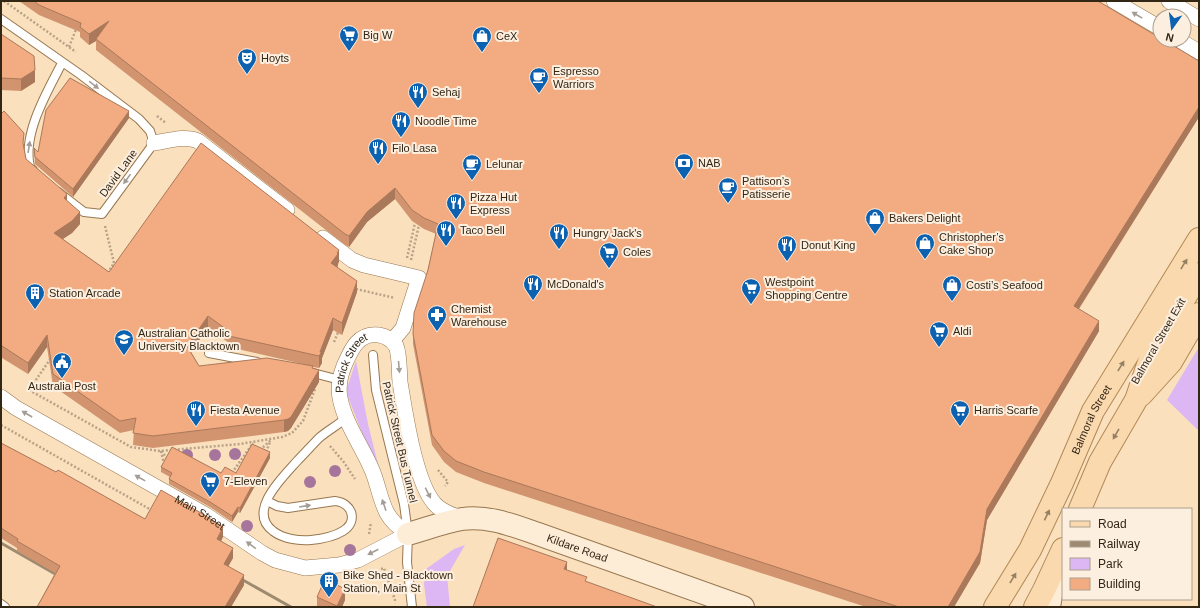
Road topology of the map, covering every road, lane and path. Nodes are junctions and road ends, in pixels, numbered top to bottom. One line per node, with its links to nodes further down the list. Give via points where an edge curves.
1 (4, 1): 6 (path, via 69,47)
2 (1114, 1): 7 (street, one-way to 2)
3 (1169, 1): 5 (street)
4 (1, 19): 8 (lane)
5 (1199, 19)
6 (80, 20)
7 (1152, 23)
8 (62, 63): 9 (lane, one-way to 9, via 139,119 150,132); 10 (lane, one-way to 8, via 30,167 28,154 31,134 40,106)
9 (154, 143): 12 (lane, David Lane, one-way to 12); 13 (street, via 185,138 198,141)
10 (41, 176)
11 (52, 186): 12 (lane, David Lane, via 84,212)
12 (102, 214): 20 (path, via 114,263)
13 (298, 218)
14 (415, 223): 19 (path)
15 (419, 225): 19 (path)
16 (310, 228): 19 (street, via 352,260)
17 (1199, 239): 66 (main road, Balmoral Street, one-way to 17, via 1030,550 1093,411)
18 (1199, 274): 37 (main road, via 1152,353)
19 (406, 275): 22 (street, via 419,278)
20 (105, 276)
21 (356, 289): 22 (path)
22 (412, 302): 25 (street, via 403,328)
23 (1199, 314): 37 (main road, via 1171,362)
24 (341, 325): 32 (path)
25 (392, 341): 33 (street, Patrick Street, via 376,335 359,340 350,351); 56 (street, one-way to 56, via 396,348 416,464 422,480 434,504 443,511)
26 (55, 352): 34 (path)
27 (209, 353): 29 (lane)
28 (373, 355): 57 (lane, Patrick Street Bus Tunnel, via 376,390 404,504)
29 (269, 364)
30 (1158, 364): 37 (lane, Balmoral Street Exit)
31 (298, 370): 32 (lane)
32 (321, 374): 33 (lane); 41 (path, via 303,421 292,433)
33 (340, 380): 38 (street, Patrick Street, via 340,399)
34 (29, 390): 35 (path); 44 (path, via 131,447)
35 (26, 395)
36 (1, 397): 57 (street, Main Street, one-way to 36, via 358,560 339,565 305,568 275,560 206,515 16,408)
37 (1136, 400): 54 (main road, one-way to 54, via 1100,462)
38 (346, 418): 51 (lane, via 320,437 282,478); 57 (street, Patrick Street, one-way to 38, via 392,521 386,512 372,470)
39 (6, 423): 40 (path, via 5,428)
40 (1, 425)
41 (271, 440): 42 (path); 45 (path); 46 (path)
42 (253, 443): 44 (path); 49 (path)
43 (329, 446): 50 (path)
44 (160, 451): 47 (path); 48 (path)
45 (258, 452)
46 (264, 455)
47 (174, 462)
48 (165, 466)
49 (230, 475)
50 (356, 480)
51 (267, 501): 51 (lane, one-way to 51, via 288,508 340,502 349,507 351,521 344,531 319,538 304,540 286,537 276,533 265,523)
52 (157, 507): 53 (path)
53 (147, 508)
54 (1080, 508)
55 (371, 518): 58 (path)
56 (463, 519): 57 (street, Kildare Road); 65 (street, Kildare Road, via 486,519 509,524)
57 (408, 534): 64 (lane, Patrick Street Bus Tunnel, via 407,562)
58 (369, 537)
59 (1060, 557): 67 (main road); 68 (street)
60 (384, 568): 63 (path)
61 (1, 604): 62 (lane)
62 (5, 607)
63 (398, 607)
64 (412, 607)
65 (743, 607)
66 (995, 607)
67 (1035, 607)
68 (1050, 607)

